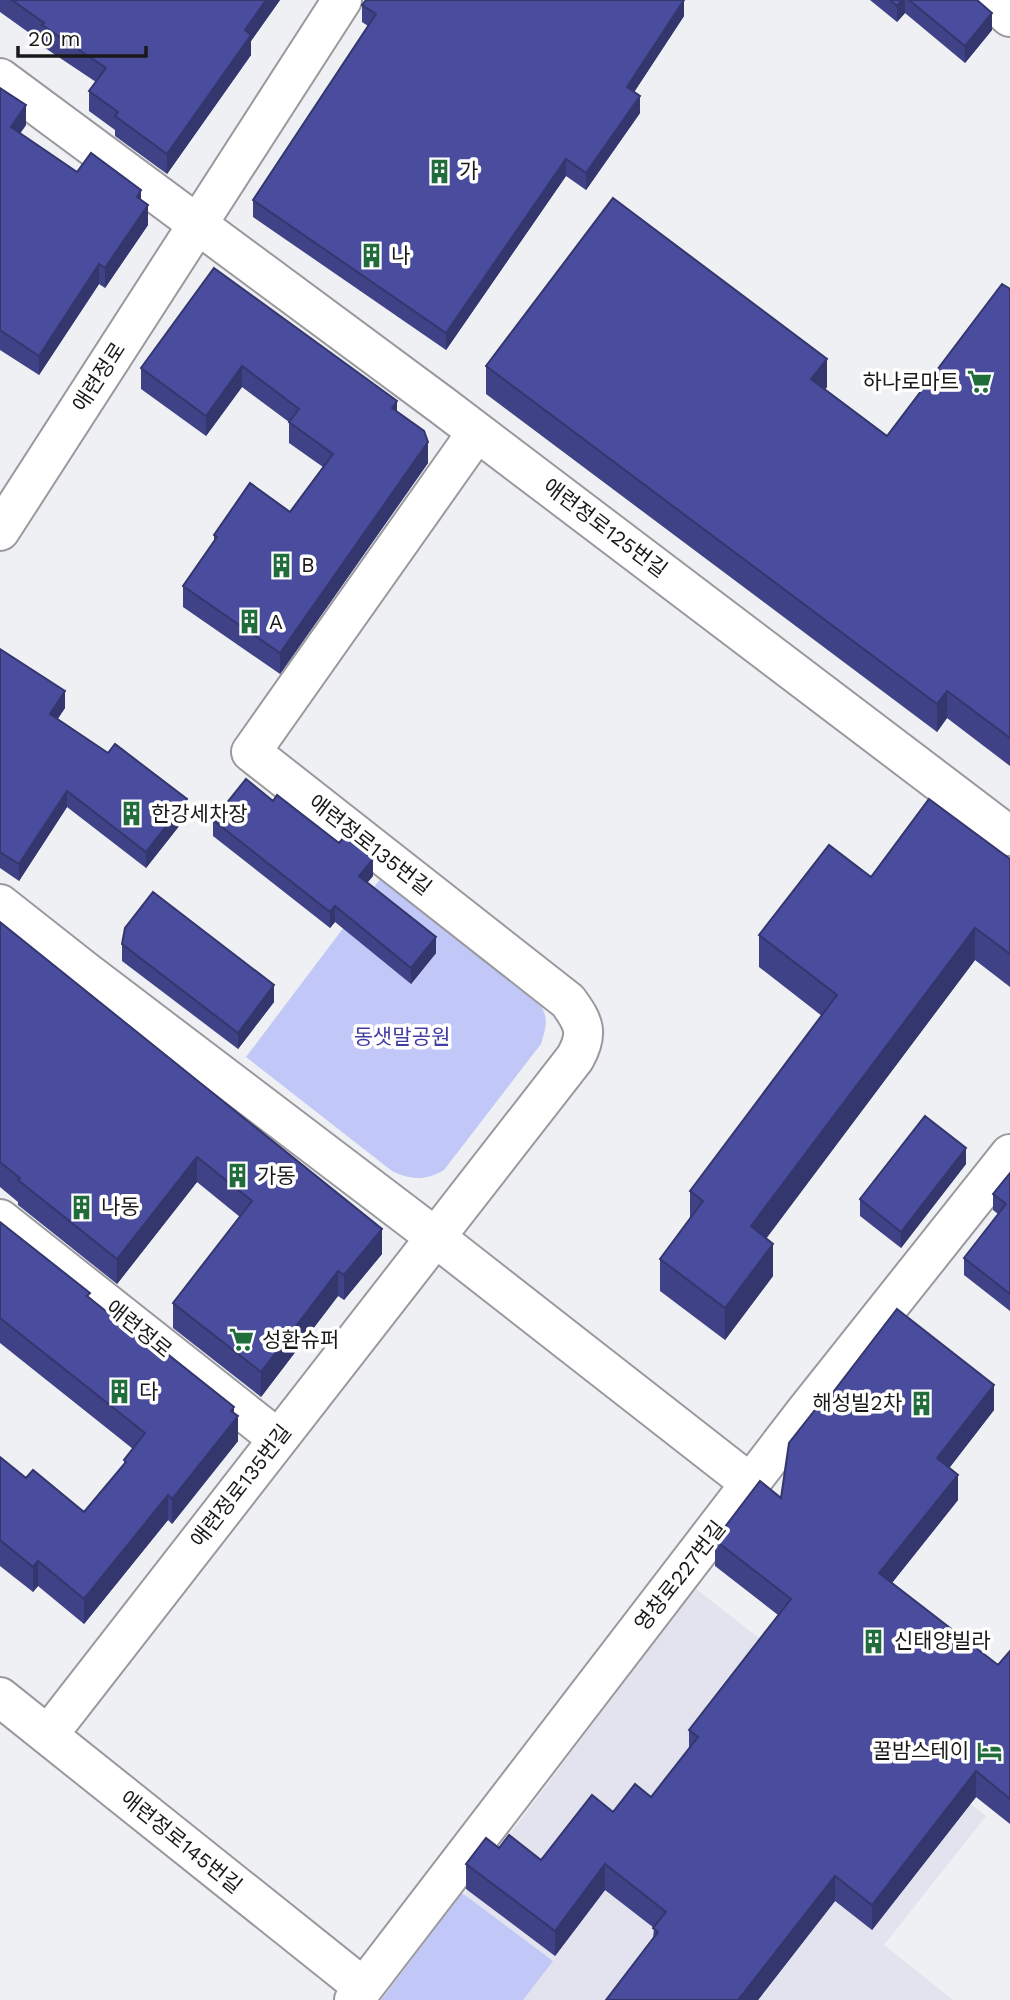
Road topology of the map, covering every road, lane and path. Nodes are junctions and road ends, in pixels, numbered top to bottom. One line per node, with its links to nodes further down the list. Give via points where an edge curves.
1 (342, 0): 5 (street, 애련정로)
2 (991, 0): 3 (street)
3 (1010, 17)
4 (0, 78): 5 (street)
5 (198, 224): 6 (street, 애련정로125번길); 7 (street, 애련정로)
6 (478, 432): 8 (street, 애련정로125번길); 12 (street, 애련정로135번길, via 251,752 568,1001 579,1016 583,1045 575,1058)
7 (0, 530)
8 (1010, 836)
9 (0, 904): 12 (street)
10 (1010, 1154): 14 (street, 영창로227번길)
11 (0, 1219): 13 (street, 애련정로)
12 (435, 1237): 13 (street, 애련정로135번길); 14 (street)
13 (278, 1439): 16 (street, 애련정로135번길)
14 (751, 1484): 17 (street, 영창로227번길)
15 (0, 1697): 16 (street, 애련정로145번길)
16 (48, 1735): 17 (street, 애련정로145번길)
17 (358, 1994)

